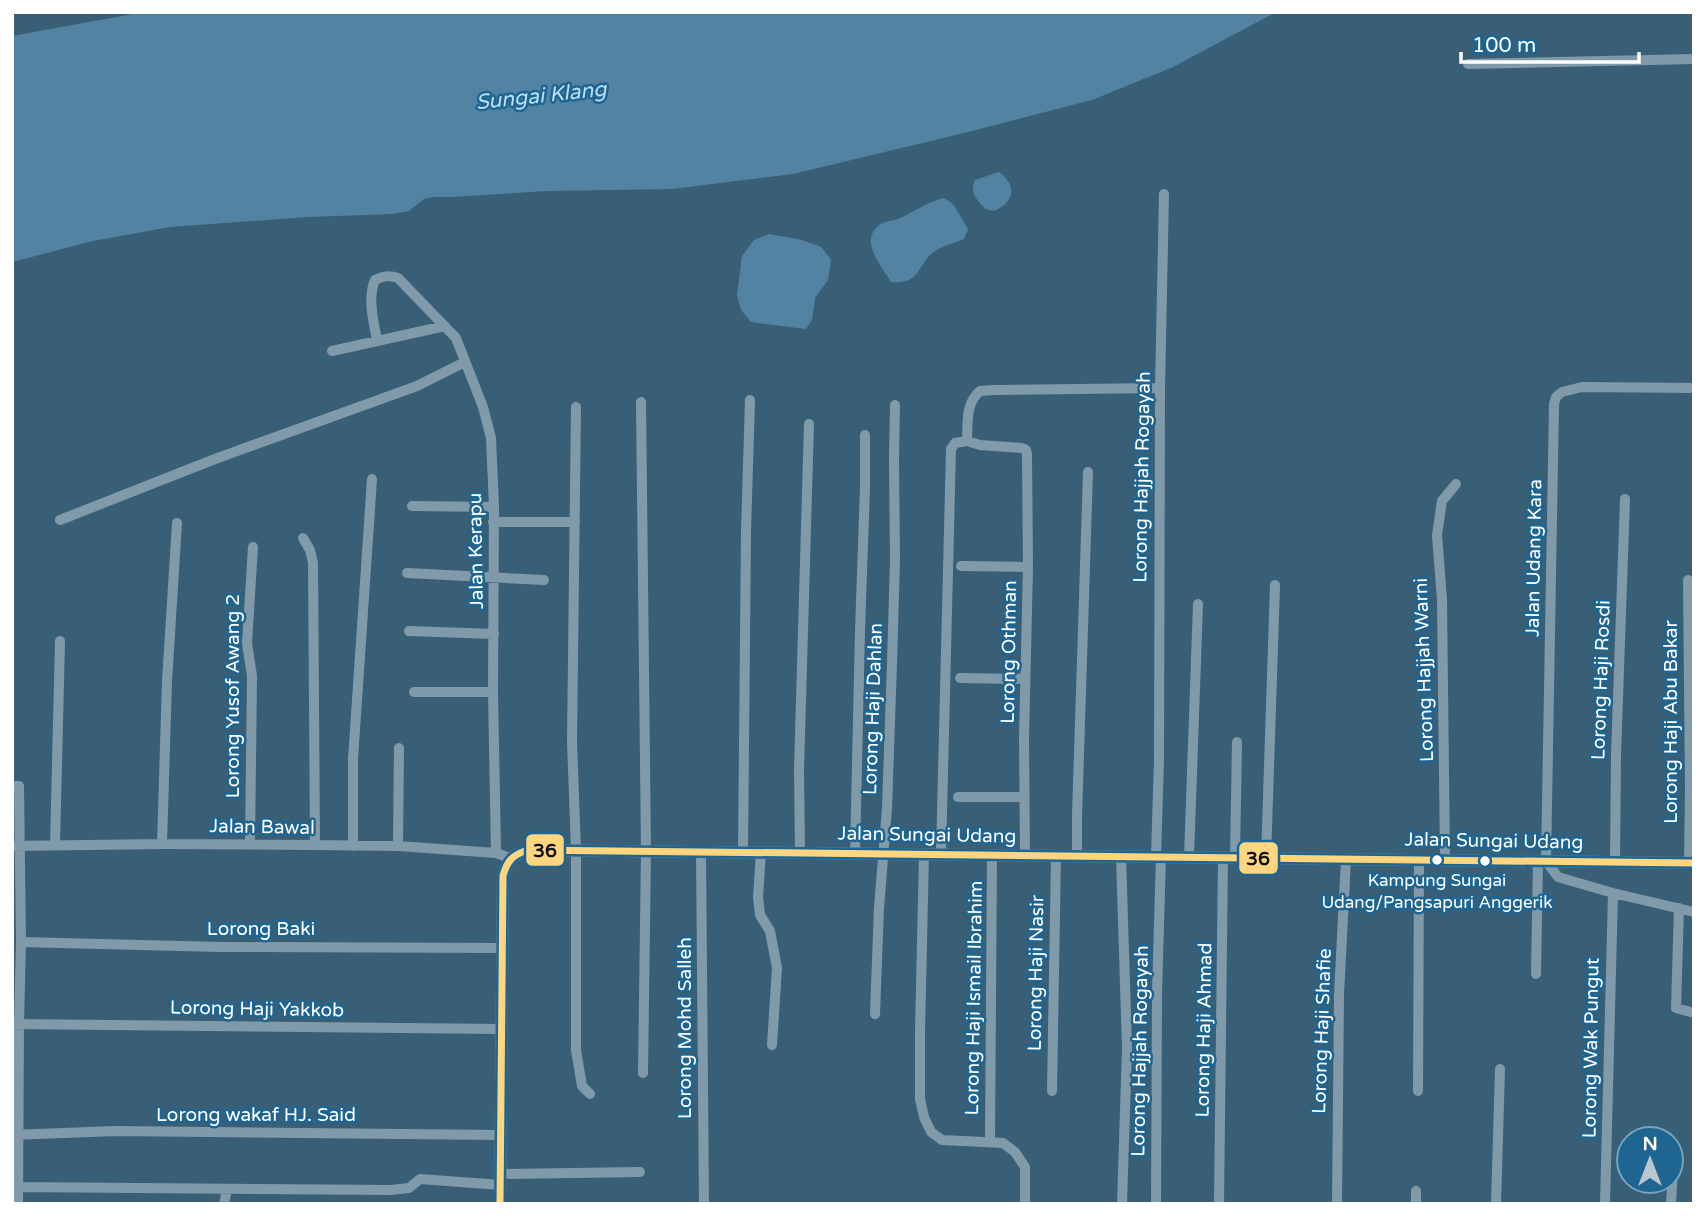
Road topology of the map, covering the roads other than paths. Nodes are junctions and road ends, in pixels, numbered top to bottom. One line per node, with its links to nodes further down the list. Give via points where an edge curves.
1 (1694, 59): 2 (street)
2 (1468, 64)
3 (1164, 194): 8 (street, Lorong Hajjah Rogayah)
4 (445, 326): 5 (street); 5 (street, Jalan Kerapu, via 398,278 382,276 375,280 371,297); 7 (street, Jalan Kerapu, via 456,338)
5 (377, 341): 6 (street)
6 (332, 351)
7 (465, 362): 22 (street, Jalan Kerapu, via 491,438); 23 (street, via 417,386)
8 (1160, 388): 16 (street, via 980,391 971,401); 72 (street, Lorong Hajjah Rogayah)
9 (1694, 388): 80 (street, Jalan Udang Kara, via 1582,387 1556,397)
10 (750, 400): 59 (street)
11 (640, 402): 57 (street)
12 (895, 405): 64 (street, Lorong Haji Dahlan)
13 (576, 407): 25 (street)
14 (809, 424): 62 (street)
15 (865, 435): 63 (street)
16 (967, 441): 30 (street, Lorong Othman, via 1026,450); 66 (street, via 950,449)
17 (1088, 472): 70 (street)
18 (372, 479): 54 (street)
19 (1456, 484): 79 (street, Lorong Hajjah Warni, via 1442,501 1437,535)
20 (1625, 499): 81 (street, Lorong Haji Rosdi)
21 (412, 506): 22 (street)
22 (494, 507): 24 (street, Jalan Kerapu)
23 (60, 520)
24 (493, 522): 25 (street); 32 (street, Jalan Kerapu)
25 (575, 522): 56 (street, via 572,742)
26 (177, 523): 49 (street)
27 (303, 538): 52 (street, via 313,563)
28 (253, 547): 50 (street, Lorong Yusof Awang 2, via 247,643 252,676)
29 (961, 566): 30 (street)
30 (1028, 567): 41 (street, Lorong Othman)
31 (407, 573): 32 (street)
32 (494, 577): 33 (street); 38 (street, Jalan Kerapu)
33 (544, 580)
34 (1688, 580): 82 (street, Lorong Haji Abu Bakar)
35 (1275, 585): 76 (street)
36 (1198, 604): 73 (street)
37 (410, 631): 38 (street)
38 (494, 634): 43 (street, Jalan Kerapu)
39 (60, 641): 51 (street)
40 (960, 678): 41 (street)
41 (1025, 679): 48 (street, Lorong Othman)
42 (414, 692): 43 (street)
43 (493, 692): 61 (street, Jalan Kerapu)
44 (1237, 742): 74 (street, Lorong Haji Ahmad)
45 (399, 748): 55 (street)
46 (12, 786): 53 (street, via 19,786)
47 (958, 797): 48 (street)
48 (1024, 797): 68 (street, Lorong Othman)
49 (162, 844): 50 (street, Jalan Bawal); 51 (street, Jalan Bawal)
50 (250, 844): 52 (street, Jalan Bawal)
51 (55, 845): 53 (street, Jalan Bawal)
52 (315, 845): 54 (street, Jalan Bawal)
53 (17, 846): 86 (street)
54 (353, 846): 55 (street, Jalan Bawal)
55 (398, 846): 61 (street, Jalan Bawal)
56 (576, 850): 57 (street, Jalan Sungai Udang); 75 (street, Jalan Sungai Udang, via 528,850); 98 (street, via 576,1051 582,1086)
57 (646, 851): 58 (street, Jalan Sungai Udang); 95 (street)
58 (701, 851): 59 (street, Jalan Sungai Udang); 110 (street, Lorong Mohd Salleh)
59 (743, 852): 60 (street, Jalan Sungai Udang)
60 (761, 852): 62 (street, Jalan Sungai Udang); 93 (street, via 760,915 770,932 777,968)
61 (496, 853): 75 (street, Jalan Bawal)
62 (800, 853): 63 (street, Jalan Sungai Udang)
63 (855, 853): 64 (street, Jalan Sungai Udang)
64 (885, 853): 65 (street, Jalan Sungai Udang); 90 (street, Lorong Haji Dahlan)
65 (924, 854): 66 (street, Jalan Sungai Udang); 101 (street, via 920,1099 924,1117 930,1132 942,1139)
66 (941, 854): 67 (street, Jalan Sungai Udang)
67 (992, 855): 68 (street, Jalan Sungai Udang); 101 (street, Lorong Haji Ismail Ibrahim)
68 (1025, 855): 69 (street, Jalan Sungai Udang)
69 (1056, 855): 70 (street, Jalan Sungai Udang); 96 (street, Lorong Haji Nasir)
70 (1077, 855): 71 (street, Jalan Sungai Udang)
71 (1121, 856): 72 (street, Jalan Sungai Udang); 112 (street, via 1127,1048)
72 (1158, 856): 73 (street, Jalan Sungai Udang); 113 (street, Lorong Hajjah Rogayah)
73 (1189, 857): 74 (street, Jalan Sungai Udang)
74 (1229, 857): 76 (street, Jalan Sungai Udang); 114 (street, Lorong Haji Ahmad)
75 (510, 858): 87 (street, via 503,876)
76 (1266, 858): 77 (street, Jalan Sungai Udang)
77 (1346, 859): 78 (street, Jalan Sungai Udang); 115 (street, Lorong Haji Shafie)
78 (1419, 859): 79 (street, Jalan Sungai Udang); 97 (street)
79 (1445, 860): 80 (street, Jalan Sungai Udang)
80 (1542, 861): 81 (street, Jalan Sungai Udang); 83 (street, via 1558,877); 88 (street)
81 (1615, 862): 82 (street, Jalan Sungai Udang)
82 (1691, 863)
83 (1613, 893): 84 (street); 118 (street, Lorong Wak Pungut)
84 (1679, 908): 85 (street); 89 (street, via 1676,1008)
85 (1694, 912)
86 (21, 942): 87 (street, Lorong Baki); 91 (street)
87 (501, 948): 92 (street)
88 (1536, 974)
89 (1694, 1013)
90 (876, 1014)
91 (16, 1024): 92 (street, Lorong Haji Yakkob); 99 (street)
92 (501, 1029): 100 (street)
93 (772, 1045)
94 (1500, 1069): 117 (street)
95 (643, 1073)
96 (1052, 1091)
97 (1418, 1091)
98 (590, 1094)
99 (15, 1135): 100 (street, Lorong wakaf HJ. Said, via 115,1131); 104 (street)
100 (500, 1135): 103 (street)
101 (989, 1142): 111 (street, via 1003,1143 1025,1167)
102 (640, 1172): 103 (street)
103 (501, 1180): 105 (street, via 420,1180 400,1189); 109 (street)
104 (17, 1186): 105 (street); 107 (street)
105 (227, 1189): 108 (street)
106 (1416, 1191): 116 (street)
107 (18, 1204)
108 (224, 1204)
109 (500, 1204)
110 (704, 1204)
111 (1025, 1204)
112 (1122, 1204)
113 (1156, 1204)
114 (1219, 1204)
115 (1337, 1204)
116 (1416, 1204)
117 (1496, 1204)
118 (1605, 1204)

